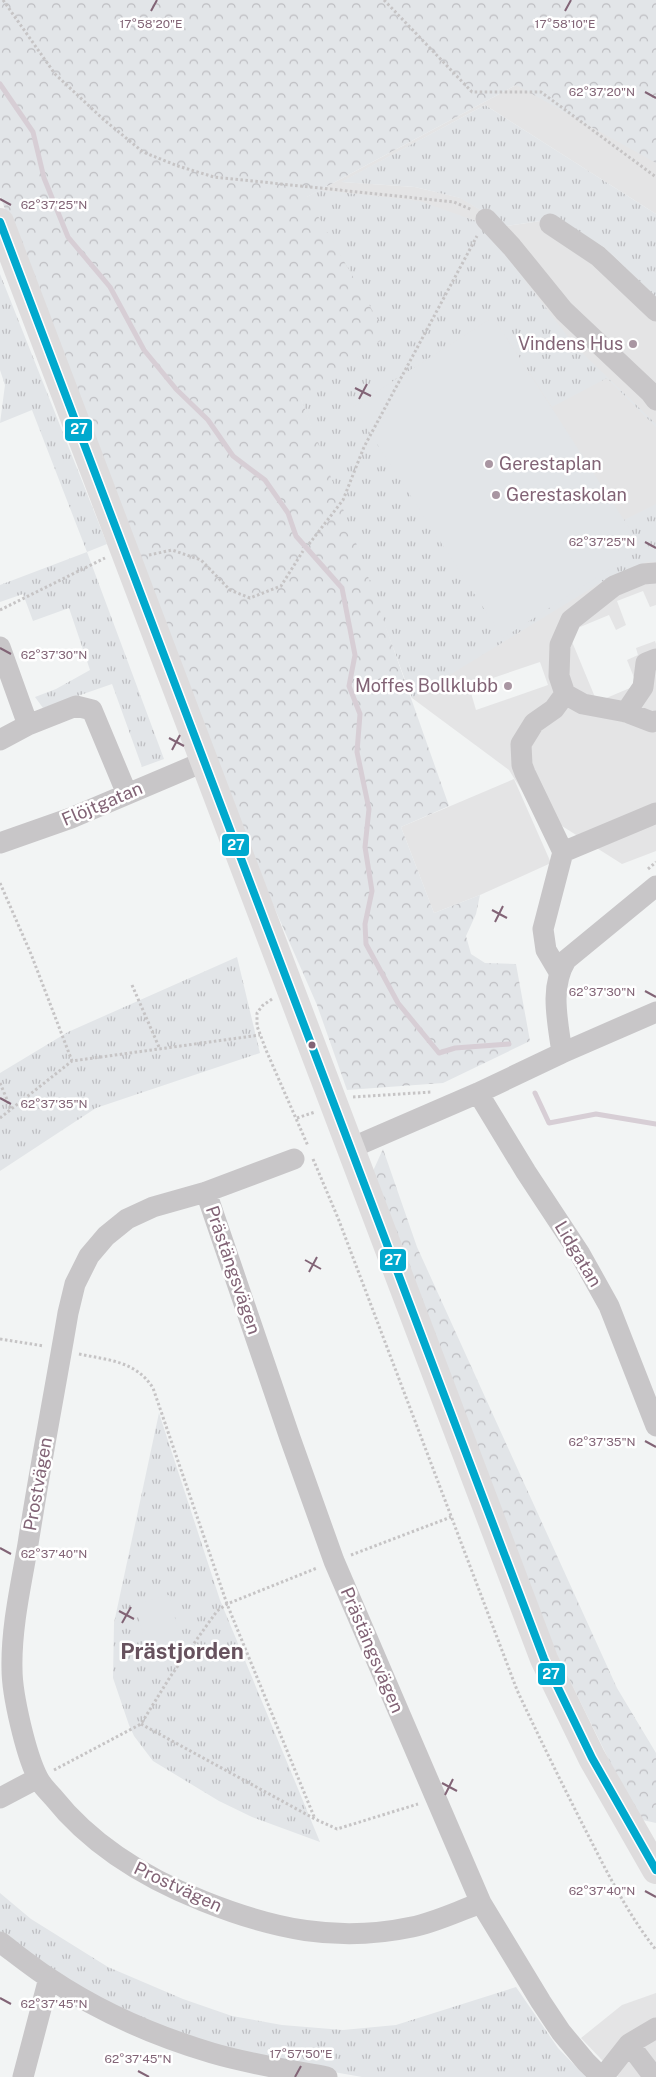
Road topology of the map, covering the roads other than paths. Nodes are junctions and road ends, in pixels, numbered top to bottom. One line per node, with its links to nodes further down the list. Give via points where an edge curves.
1 (486, 220): 5 (street, via 564,311)
2 (0, 222): 14 (main road)
3 (550, 224): 4 (street, via 598,256)
4 (656, 311)
5 (656, 400)
6 (656, 573): 9 (street, via 643,574 614,586 571,620 560,645 559,676)
7 (0, 647): 12 (street)
8 (656, 659): 10 (street, via 646,663 642,687)
9 (565, 694): 10 (street, via 583,704); 18 (street, via 554,709 534,723 521,744 525,773)
10 (626, 712): 11 (street)
11 (656, 721)
12 (28, 725): 13 (street); 15 (street, via 76,706 92,710)
13 (0, 740)
14 (203, 762): 15 (street, Flöjtgatan); 24 (main road)
15 (126, 794): 17 (street, Flöjtgatan)
16 (656, 813): 18 (street)
17 (0, 843)
18 (563, 852): 20 (street, via 542,930 546,950)
19 (656, 886): 20 (street, via 566,960)
20 (559, 972): 22 (street, via 555,992)
21 (656, 1012): 22 (street)
22 (562, 1053): 23 (street)
23 (478, 1093): 24 (street); 27 (street, Lidgatan, via 580,1254 609,1306)
24 (351, 1148): 30 (main road, via 544,1659 592,1758)
25 (294, 1159): 26 (street, Prostvägen)
26 (206, 1192): 28 (street, Prostvägen, via 153,1207 127,1219 89,1256 75,1284 17,1609 12,1670 20,1723); 31 (street, Prästängsvägen, via 334,1561)
27 (656, 1426)
28 (38, 1778): 29 (street); 31 (street, Prostvägen, via 64,1811 91,1837 141,1872 229,1912 266,1923 297,1930 344,1934 378,1932 434,1921)
29 (0, 1798)
30 (656, 1870)
31 (481, 1902): 38 (street, Prästängsvägen, via 540,2002)
32 (0, 1942): 33 (street)
33 (49, 1978): 36 (street); 37 (street, via 113,2014 176,2042 253,2064)
34 (656, 2028): 35 (street)
35 (630, 2044): 38 (street); 39 (street)
36 (23, 2077)
37 (327, 2077)
38 (602, 2077)
39 (654, 2077)

